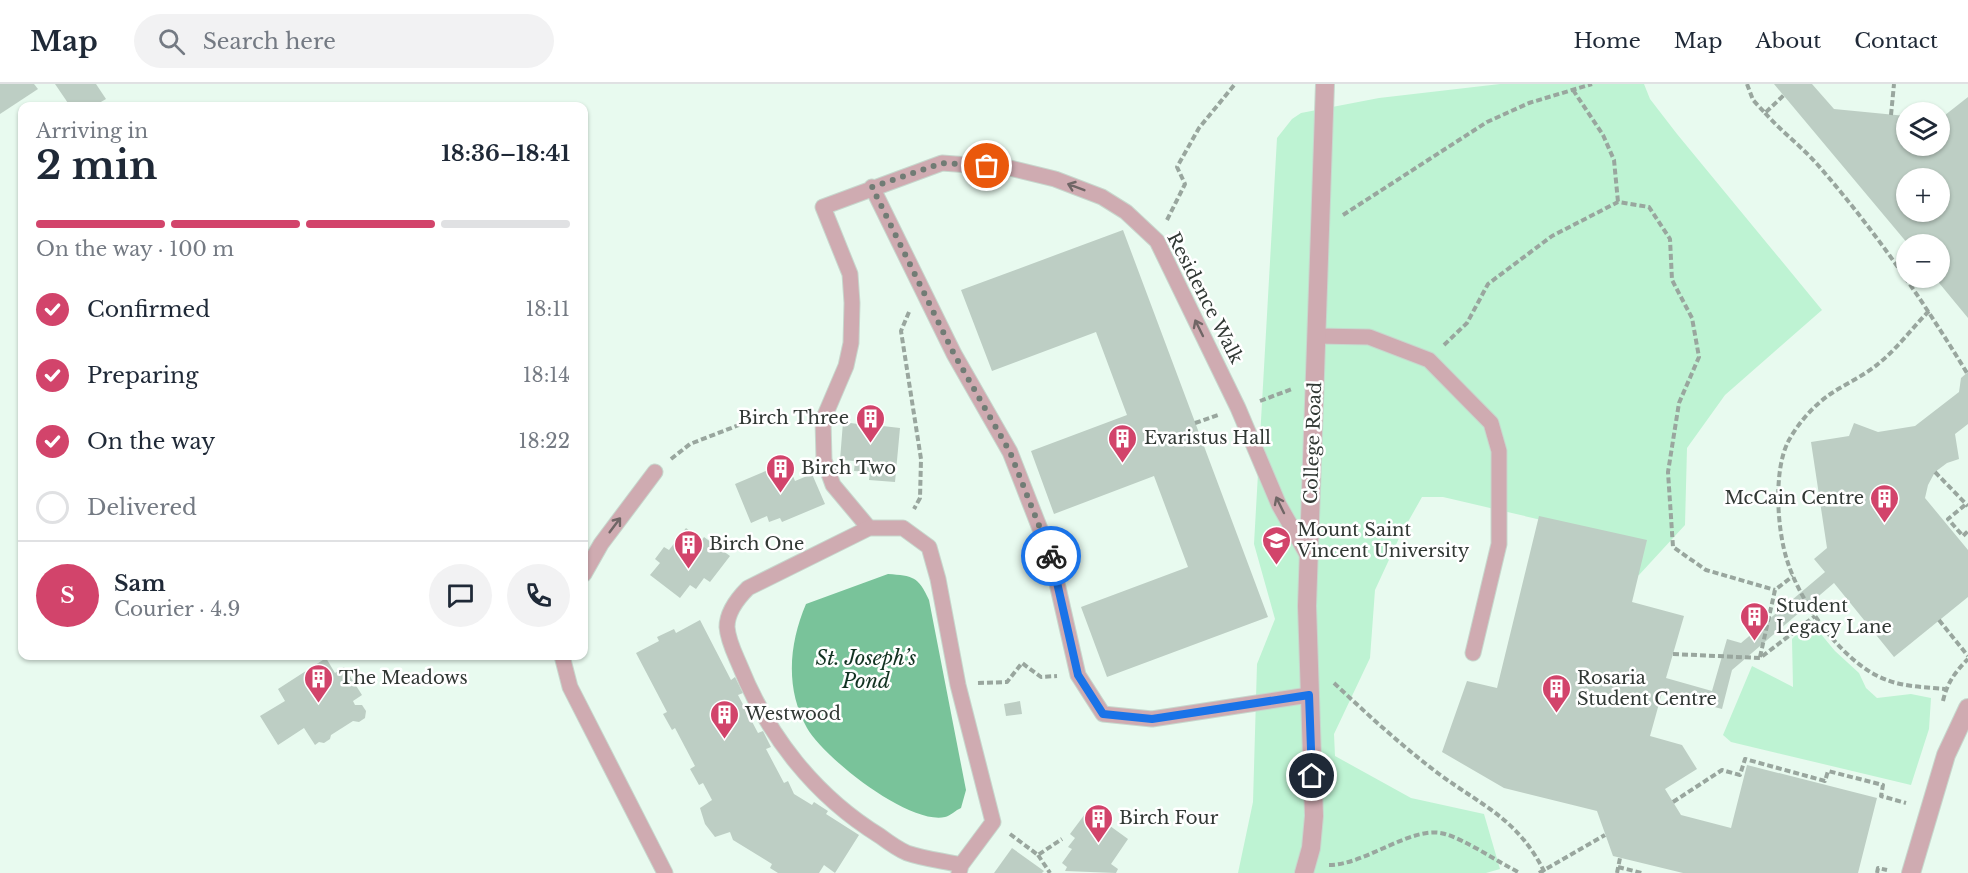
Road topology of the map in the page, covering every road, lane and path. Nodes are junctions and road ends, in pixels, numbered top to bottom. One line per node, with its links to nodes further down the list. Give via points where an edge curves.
1 (1235, 84): 11 (path, via 1199,128 1177,167 1185,184)
2 (1325, 84): 16 (street, College Road)
3 (1592, 84): 6 (path)
4 (1747, 84): 8 (path, via 1753,100)
5 (1894, 84): 9 (path)
6 (1573, 90): 12 (path, via 1603,135 1614,160); 13 (path, via 1529,103 1487,122)
7 (1784, 95): 8 (path)
8 (1765, 113): 14 (path, via 1815,162 1861,216)
9 (1891, 115)
10 (872, 187): 25 (lane, Residence Walk, via 823,207 850,274 852,303 846,366 823,420 824,460 833,485); 28 (lane, Residence Walk, one-way to 10, via 1279,505 1238,408 1157,241 1126,212 1055,179 1010,168 942,163); 39 (lane, via 954,354 1010,452 1051,557)
11 (1177, 200)
12 (1618, 202): 17 (path, via 1552,236 1488,284 1467,322); 31 (path, via 1649,207 1670,239 1672,280 1692,318 1699,357 1679,403 1668,472 1673,547 1706,570)
13 (1340, 217)
14 (1929, 311): 18 (path); 30 (path, via 1878,364 1822,401 1788,441 1779,476 1779,516)
15 (907, 314): 26 (path, via 901,331 921,459 920,498)
16 (1317, 336): 17 (lane, via 1369,337); 28 (street, College Road)
17 (1429, 360): 34 (lane, via 1491,423 1499,452 1498,544)
18 (1967, 373)
19 (1224, 413): 20 (path)
20 (1196, 423)
21 (739, 425): 22 (path, via 690,444)
22 (655, 472): 29 (lane, one-way to 22)
23 (1935, 472): 24 (path)
24 (1966, 505): 27 (path, via 1948,519 1963,536)
25 (869, 528): 26 (lane); 53 (lane, via 748,588 730,613 727,627 732,647 763,716 786,752 819,788 860,824 907,853)
26 (903, 528): 41 (lane, via 928,547)
27 (1968, 531)
28 (1308, 556): 42 (street, College Road)
29 (588, 567)
30 (1793, 576): 31 (path); 32 (path)
31 (1775, 590): 36 (path)
32 (1815, 616): 36 (path); 37 (path, via 1862,666 1887,680 1945,689)
33 (1939, 620): 37 (path)
34 (1473, 653)
35 (1673, 654): 36 (path)
36 (1760, 658)
37 (1968, 658)
38 (563, 660): 55 (lane, via 570,687)
39 (1078, 675): 41 (path, via 1041,677 1022,663 1007,682); 42 (lane, via 1103,714 1152,719)
40 (1329, 679): 54 (path, via 1440,774 1515,828)
41 (958, 685): 46 (lane)
42 (1309, 695): 57 (street, College Road, via 1314,816)
43 (1968, 708): 61 (street, via 1946,755)
44 (1673, 802): 45 (path, via 1722,770 1740,776 1744,759 1825,781 1828,771 1883,785 1881,796)
45 (1913, 805)
46 (993, 822): 49 (path); 53 (lane)
47 (1605, 835): 54 (path)
48 (1062, 839): 49 (path)
49 (1038, 855): 56 (path)
50 (1620, 858): 52 (path)
51 (1327, 865): 58 (path, via 1354,861 1410,837 1443,833)
52 (1618, 867): 59 (path); 60 (path)
53 (960, 869)
54 (1542, 872)
55 (664, 873)
56 (1050, 873)
57 (1304, 873)
58 (1520, 873)
59 (1617, 873)
60 (1642, 873)
61 (1911, 873)

